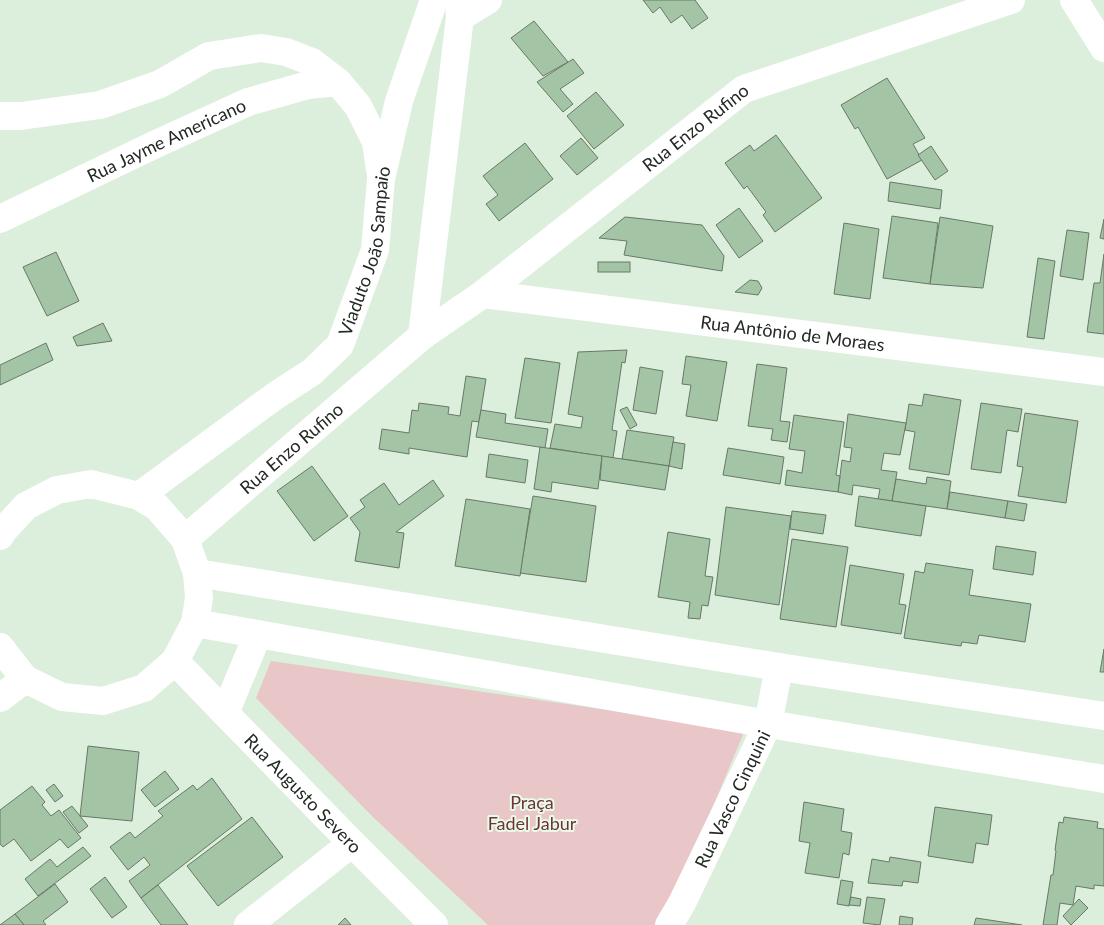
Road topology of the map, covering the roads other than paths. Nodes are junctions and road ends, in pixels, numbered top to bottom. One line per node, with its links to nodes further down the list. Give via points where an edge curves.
1 (434, 0): 9 (main road, Viaduto João Sampaio, via 398,101)
2 (488, 0): 5 (main road)
3 (1011, 0): 11 (main road, Rua Enzo Rufino, via 744,89)
4 (1074, 0): 6 (main road)
5 (460, 9): 12 (main road)
6 (1104, 48)
7 (338, 82): 8 (main road, via 312,62 286,52 261,48 209,56 160,84 100,105); 9 (main road, via 358,106 376,142); 10 (main road, Rua Jayme Americano, via 308,85 248,102)
8 (0, 116)
9 (381, 178): 14 (main road, Viaduto João Sampaio, via 375,250 340,345 312,372)
10 (0, 219)
11 (482, 294): 12 (main road, Rua Enzo Rufino); 13 (main road, Rua Antônio de Moraes)
12 (422, 336): 16 (main road, Rua Enzo Rufino)
13 (1104, 372)
14 (139, 496): 15 (main road, via 92,484 57,490 26,506); 16 (main road, via 157,507)
15 (1, 534)
16 (185, 539): 17 (main road)
17 (198, 573): 18 (main road); 22 (main road)
18 (195, 624): 19 (main road); 21 (main road)
19 (258, 634): 25 (main road); 27 (main road)
20 (0, 647): 23 (main road)
21 (175, 661): 23 (main road, via 144,688 103,701 62,697); 25 (main road, Rua Augusto Severo)
22 (779, 667): 26 (main road); 27 (main road, Rua Vasco Cinquini)
23 (25, 679): 24 (main road)
24 (0, 698)
25 (225, 712): 29 (main road, Rua Augusto Severo)
26 (1104, 716)
27 (768, 724): 28 (main road); 32 (main road, Rua Vasco Cinquini)
28 (1104, 779)
29 (352, 844): 30 (main road); 31 (main road, Rua Augusto Severo)
30 (248, 925)
31 (434, 925)
32 (669, 925)

